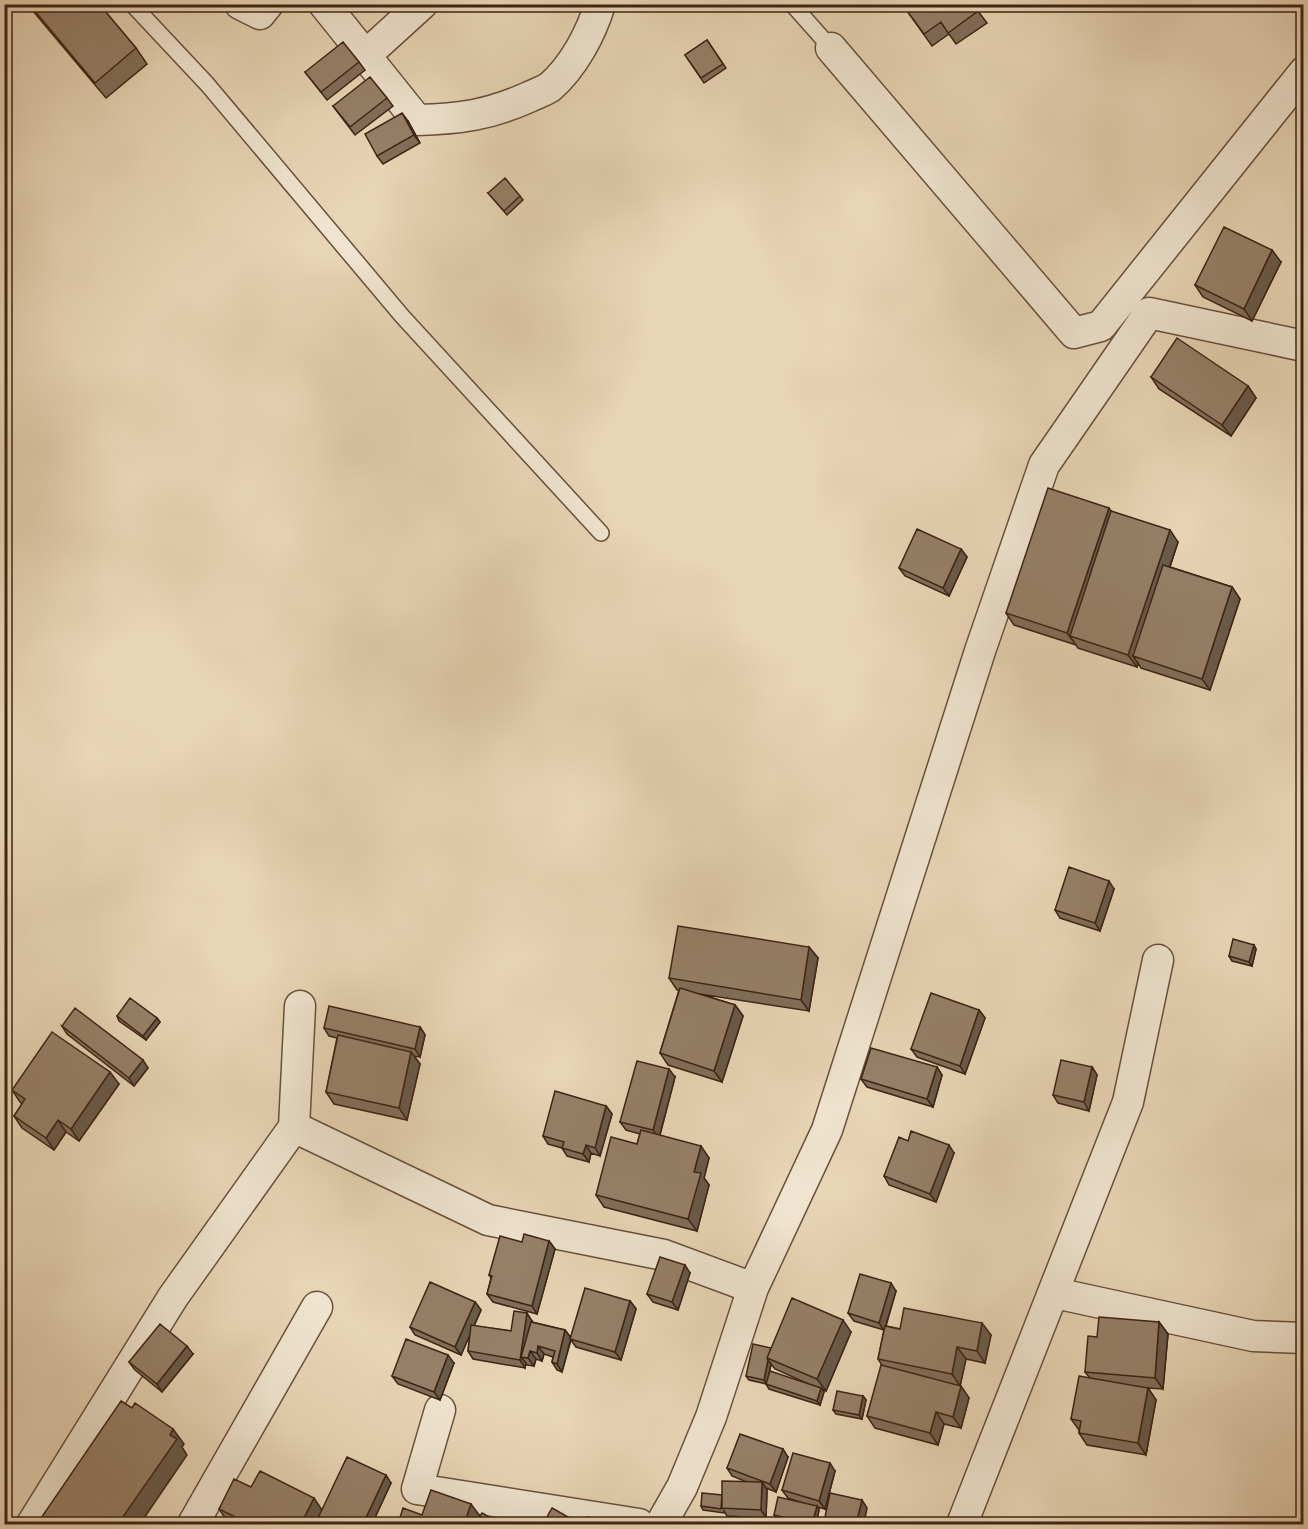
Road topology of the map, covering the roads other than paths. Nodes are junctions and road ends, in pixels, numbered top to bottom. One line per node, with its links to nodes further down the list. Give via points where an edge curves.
1 (132, 4): 12 (lane, via 207,84 402,316)
2 (240, 4): 3 (street, via 260,14)
3 (268, 4)
4 (324, 4): 9 (street)
5 (422, 4): 9 (street)
6 (600, 4): 9 (street, via 577,56 549,88 503,109 457,119 417,120)
7 (792, 4): 8 (lane)
8 (831, 48): 10 (street, via 1074,333 1101,326)
9 (366, 55)
10 (1304, 72)
11 (1304, 346): 16 (street, via 1149,313 1044,465 980,651 827,1130)
12 (601, 533)
13 (1158, 960): 17 (street, via 1128,1102)
14 (300, 1006): 15 (street)
15 (294, 1127): 16 (street, via 488,1220 664,1255); 21 (street, via 173,1297)
16 (753, 1288): 24 (street, via 711,1417 682,1487)
17 (1054, 1293): 19 (street, via 1253,1336); 25 (street)
18 (317, 1307): 22 (street)
19 (1304, 1338)
20 (440, 1410): 23 (street, via 417,1489)
21 (32, 1524)
22 (193, 1524)
23 (639, 1524)
24 (661, 1524)
25 (962, 1524)

